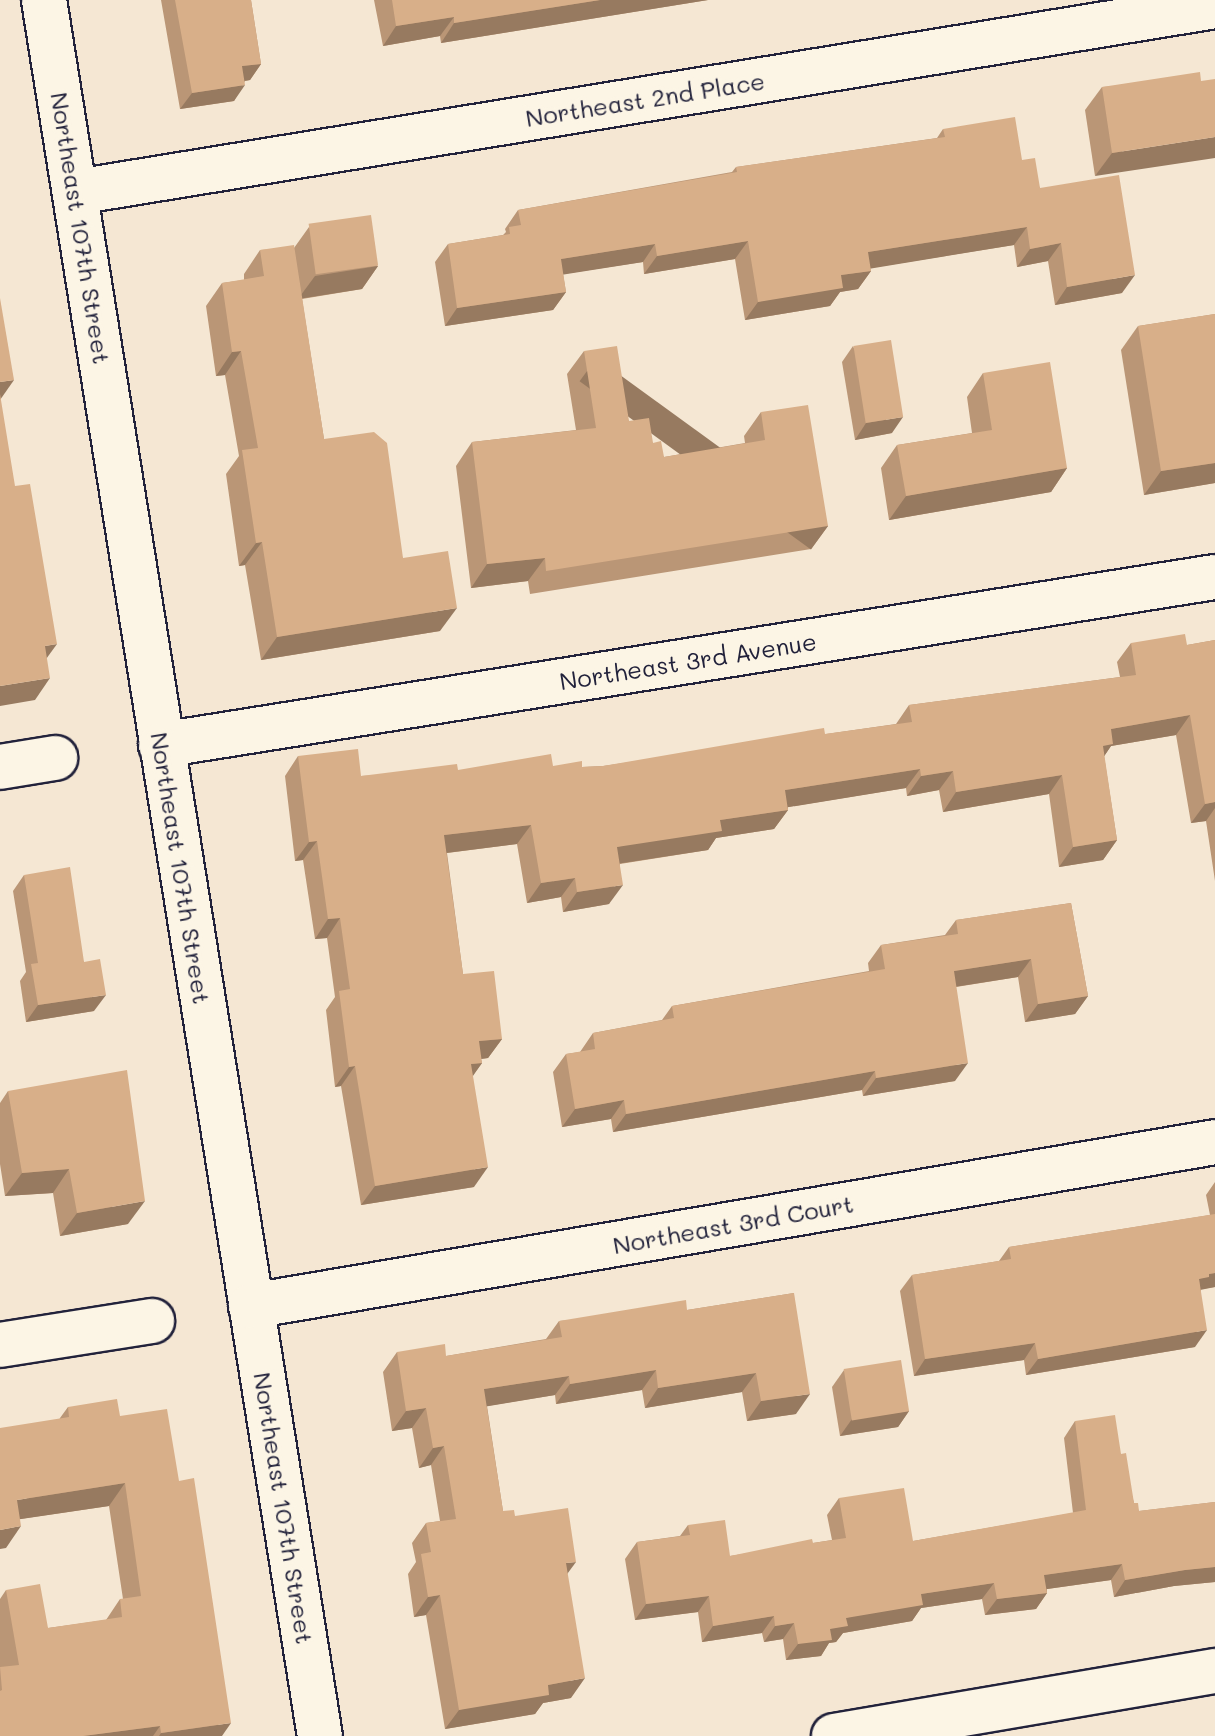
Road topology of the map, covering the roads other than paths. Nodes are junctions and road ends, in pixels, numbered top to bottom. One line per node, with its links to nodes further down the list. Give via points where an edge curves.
1 (44, 0): 3 (street, Northeast 107th Street)
2 (1215, 6): 3 (street, Northeast 2nd Place)
3 (76, 192): 5 (street, Northeast 107th Street)
4 (1215, 577): 5 (street, Northeast 3rd Avenue)
5 (161, 745): 9 (street, Northeast 107th Street)
6 (55, 758): 7 (street)
7 (0, 767)
8 (1215, 1142): 9 (street, Northeast 3rd Court)
9 (251, 1306): 13 (street, Northeast 107th Street)
10 (152, 1321): 11 (street)
11 (0, 1345)
12 (1215, 1671): 14 (street)
13 (320, 1736)
14 (834, 1736)

